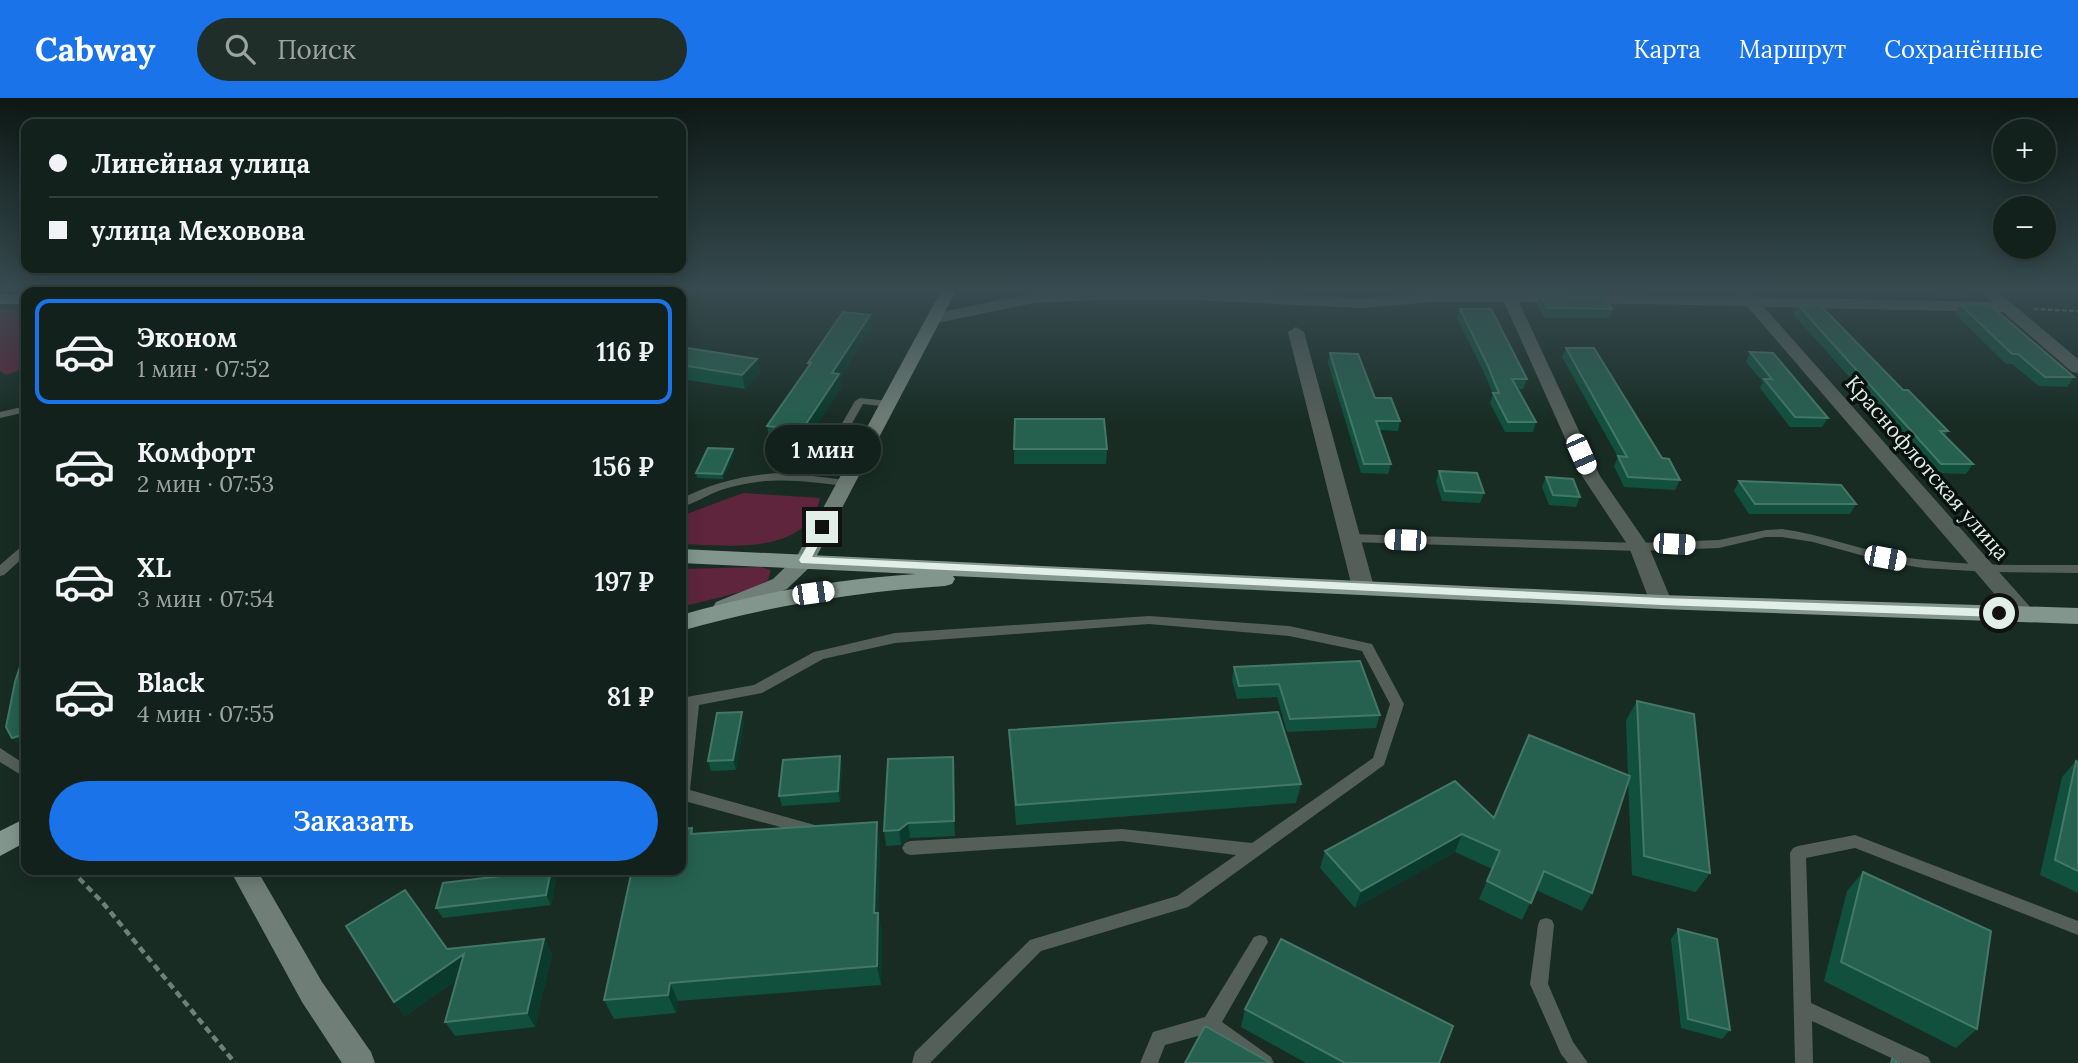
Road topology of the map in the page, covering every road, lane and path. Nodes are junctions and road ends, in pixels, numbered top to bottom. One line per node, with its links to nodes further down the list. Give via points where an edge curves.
1 (928, 334): 7 (street)
2 (1297, 334): 13 (street)
3 (1527, 334): 14 (street, via 1591,476)
4 (1779, 334): 18 (street, Краснофлотская улица)
5 (2038, 334): 6 (street)
6 (2078, 368)
7 (889, 404): 10 (lane, via 860,401); 11 (street)
8 (21, 410): 9 (lane)
9 (0, 415)
10 (834, 446)
11 (846, 483): 12 (lane, via 782,476 740,482); 17 (street)
12 (686, 501)
13 (1352, 538): 14 (lane); 22 (street)
14 (1639, 547): 18 (lane, via 1706,546 1780,533 1828,540 1902,561); 23 (street)
15 (21, 553): 20 (lane)
16 (686, 556): 17 (main road)
17 (805, 560): 21 (main road); 26 (street, via 780,584)
18 (1984, 568): 19 (lane); 24 (street, Краснофлотская улица)
19 (2078, 569)
20 (0, 572)
21 (1115, 577): 22 (main road); 26 (main road, via 877,583 791,596)
22 (1363, 587): 23 (main road)
23 (1661, 601): 24 (main road)
24 (2024, 614): 25 (main road)
25 (2078, 616)
26 (687, 621)
27 (687, 702): 28 (lane); 37 (lane, via 757,689 819,654 895,638 1149,620 1289,631 1367,647 1397,704 1379,761)
28 (686, 720)
29 (0, 754): 30 (lane)
30 (21, 769)
31 (686, 795): 32 (lane)
32 (813, 830)
33 (21, 832): 35 (main road)
34 (21, 842): 38 (main road)
35 (0, 845)
36 (910, 848): 37 (lane, via 1122,835)
37 (1254, 850): 48 (lane, via 1182,902 1036,945)
38 (0, 853)
39 (76, 875): 46 (path)
40 (249, 875): 47 (street, via 312,992)
41 (1546, 925): 51 (lane, via 1539,984)
42 (2078, 928): 44 (lane, via 1855,841 1798,853)
43 (1260, 942): 45 (lane)
44 (1801, 1007): 52 (lane); 53 (lane)
45 (1211, 1024): 49 (lane, via 1158,1038); 50 (lane)
46 (235, 1063)
47 (360, 1063)
48 (921, 1063)
49 (1149, 1063)
50 (1265, 1063)
51 (1578, 1063)
52 (1804, 1063)
53 (1923, 1063)

